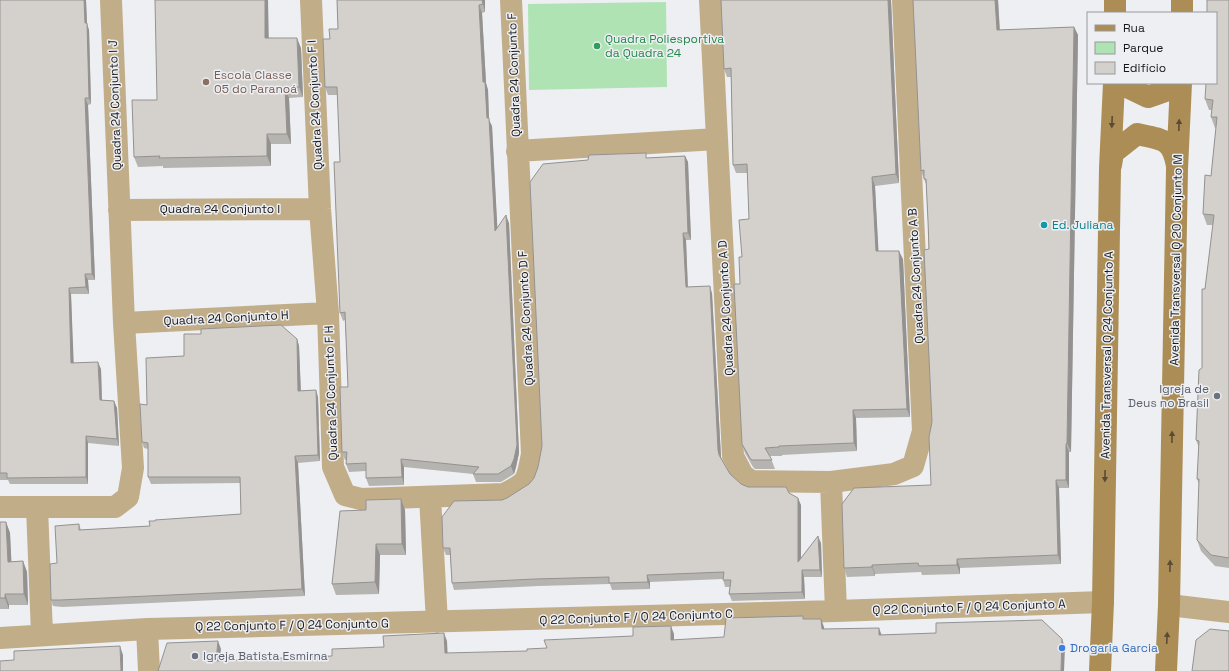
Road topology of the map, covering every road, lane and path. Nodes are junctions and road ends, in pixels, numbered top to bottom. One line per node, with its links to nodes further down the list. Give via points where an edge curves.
1 (111, 0): 19 (street, Quadra 24 Conjunto I J)
2 (311, 0): 18 (street, Quadra 24 Conjunto F I)
3 (511, 0): 15 (street, Quadra 24 Conjunto F)
4 (710, 0): 14 (street, Quadra 24 Conjunto A D)
5 (903, 0): 22 (street, Quadra 24 Conjunto A B, via 923,431 913,466 894,474)
6 (1115, 0): 8 (street)
7 (1182, 0): 9 (street)
8 (1115, 12)
9 (1182, 12)
10 (1114, 84): 16 (street, Avenida Transversal Q 24 Conjunto A, one-way to 16)
11 (1121, 84): 12 (street, via 1148,97 1168,90)
12 (1173, 84)
13 (1181, 84): 17 (street, Avenida Transversal Q 20 Conjunto M, one-way to 13)
14 (717, 139): 15 (street); 22 (street, Quadra 24 Conjunto A D, via 733,456 743,475 751,481)
15 (517, 151): 23 (street, Quadra 24 Conjunto D F, via 532,454 528,476 523,484 504,494)
16 (1110, 168): 17 (street, via 1114,154 1136,134 1166,141 1175,153); 26 (street, Avenida Transversal Q 24 Conjunto A, one-way to 26)
17 (1178, 169): 27 (street, Avenida Transversal Q 20 Conjunto M, one-way to 17)
18 (320, 209): 19 (street, Quadra 24 Conjunto I); 20 (street)
19 (119, 210): 21 (street, Quadra 24 Conjunto I J)
20 (328, 313): 21 (street, Quadra 24 Conjunto H); 23 (street, Quadra 24 Conjunto F H, via 333,467 345,494 361,499)
21 (124, 323): 25 (street, Quadra 24 Conjunto I J, via 133,468 128,496 116,507)
22 (831, 482): 28 (street)
23 (430, 497): 30 (street)
24 (0, 507): 25 (street)
25 (37, 507): 32 (street)
26 (1102, 602): 28 (street, Q 22 Conjunto F / Q 24 Conjunto A); 35 (street, Avenida Transversal Q 24 Conjunto A)
27 (1169, 606): 29 (street); 36 (street, Avenida Transversal Q 20 Conjunto M, one-way to 27)
28 (836, 611): 30 (street, Q 22 Conjunto F / Q 24 Conjunto C)
29 (1229, 612)
30 (437, 622): 31 (street, Q 22 Conjunto F / Q 24 Conjunto G)
31 (147, 629): 32 (street, Q 22 Conjunto F / Q 24 Conjunto G); 34 (street)
32 (42, 634): 33 (street, Q 22 Conjunto F / Q 24 Conjunto G)
33 (0, 638)
34 (149, 671)
35 (1100, 671)
36 (1166, 671)

